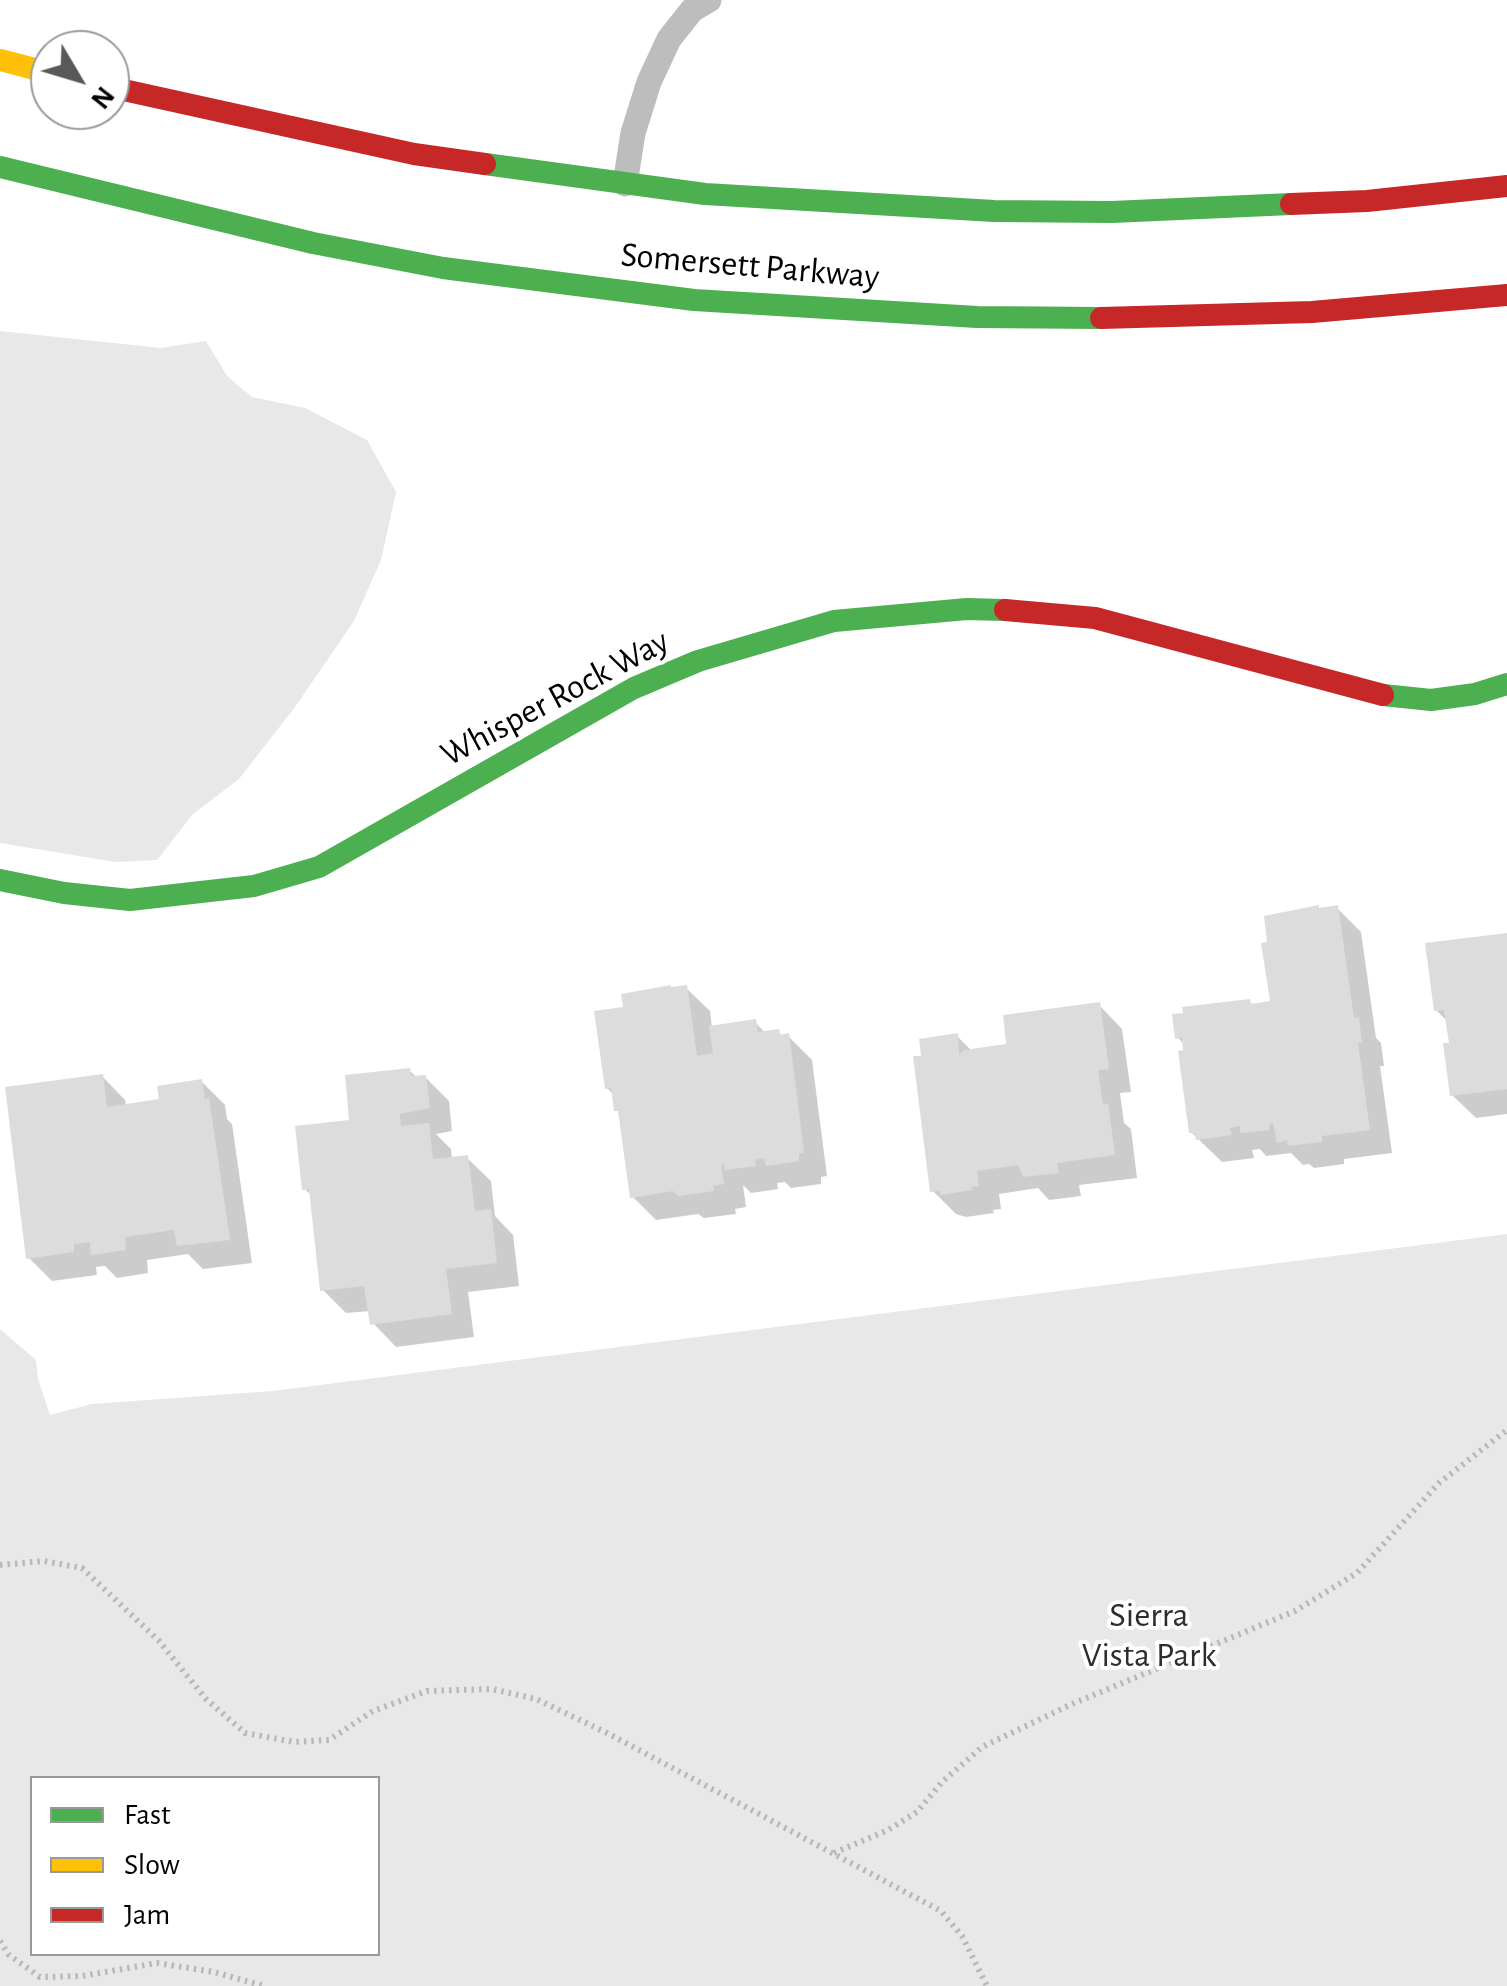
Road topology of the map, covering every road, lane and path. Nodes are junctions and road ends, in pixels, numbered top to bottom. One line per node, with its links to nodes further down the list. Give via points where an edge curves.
1 (710, 0): 6 (lane, via 692,10 669,39 649,82)
2 (0, 60): 3 (main road)
3 (30, 67)
4 (130, 91): 6 (main road, Somersett Parkway, via 414,154)
5 (0, 167): 8 (main road, Somersett Parkway, via 313,244 694,300 1098,318 1312,312)
6 (625, 184): 7 (main road, Somersett Parkway, via 876,206 1092,212 1348,202)
7 (1507, 186)
8 (1507, 295)
9 (1507, 684): 10 (main road, Whisper Rock Way, via 1430,700 1388,696 1158,633 1030,611 851,619 770,637 634,688 319,867 254,886 130,900)
10 (0, 880)
11 (1507, 1430): 13 (path, via 1439,1483 1342,1582 1295,1611 982,1747 916,1812)
12 (0, 1565): 13 (path, via 44,1561 82,1568 245,1733 329,1740 373,1711 427,1691 492,1689 536,1699 607,1733)
13 (832, 1854): 16 (path, via 940,1912 962,1936)
14 (0, 1941): 15 (path, via 40,1978 157,1964)
15 (264, 1986)
16 (987, 1986)

